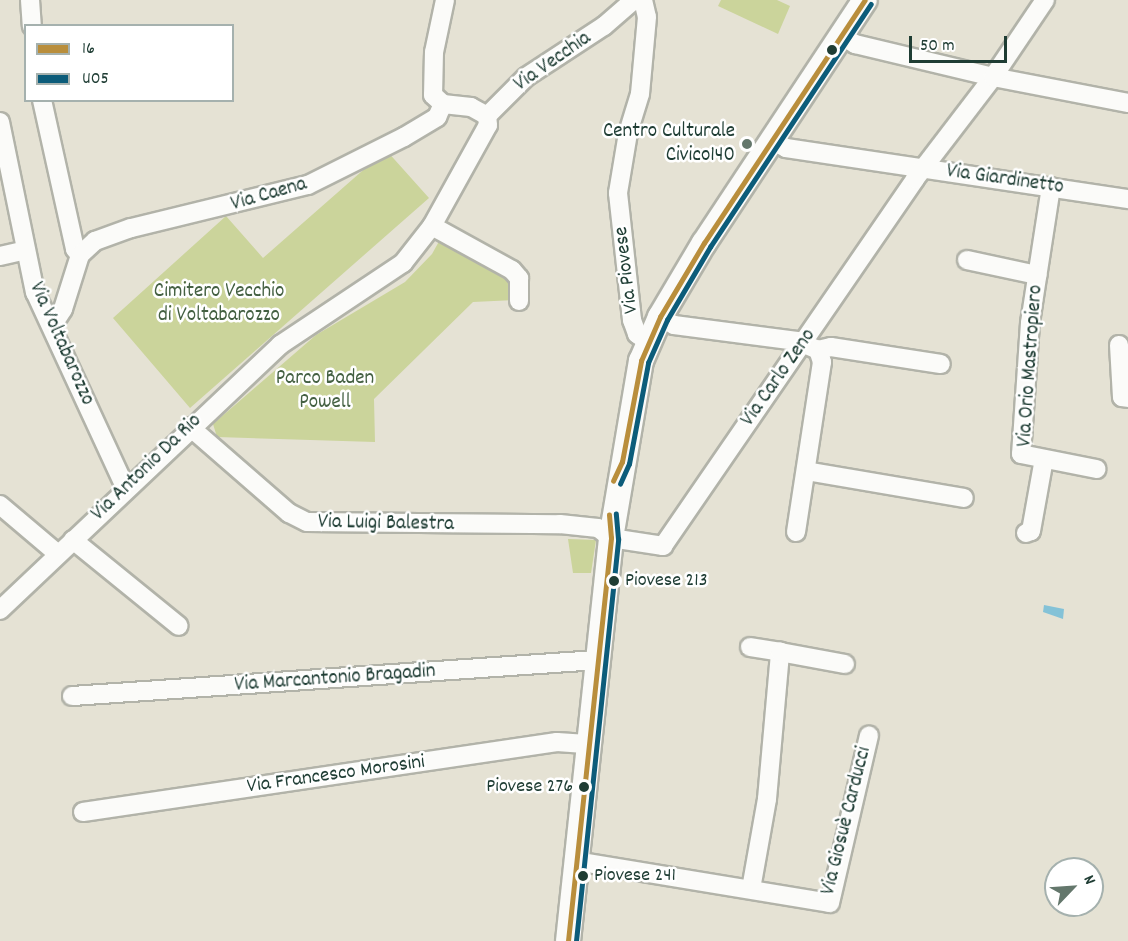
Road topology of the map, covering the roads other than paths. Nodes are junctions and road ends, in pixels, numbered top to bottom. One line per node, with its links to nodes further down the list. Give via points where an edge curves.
1 (445, 0): 12 (street, via 431,84 433,94)
2 (634, 0): 13 (street, Via Vecchia, via 604,26 526,77)
3 (643, 0): 28 (street, Via Piovese, via 647,17 640,94 628,133 618,193 632,320 637,334)
4 (865, 0): 8 (main road, Via Piovese)
5 (1045, 0): 9 (street, Via Giardinetto)
6 (35, 1): 7 (street)
7 (32, 24)
8 (841, 35): 9 (street, via 855,44); 15 (main road, Via Piovese)
9 (993, 76): 11 (street); 16 (street, Via Giardinetto)
10 (42, 102): 21 (street, via 75,249)
11 (1128, 103)
12 (443, 104): 13 (street, via 471,107); 21 (street, Via Caena, via 434,119 336,173 279,194 131,228 95,241)
13 (487, 116): 19 (street, Via Vecchia, via 488,124)
14 (0, 122): 20 (street, Via Voltabarozzo)
15 (772, 140): 16 (street, via 786,148); 26 (main road, Via Piovese)
16 (924, 168): 17 (street, Via Giardinetto); 30 (street, Via Carlo Zeno)
17 (1051, 187): 18 (street, Via Giardinetto); 24 (street, Via Orio Mastropiero)
18 (1128, 199)
19 (432, 226): 25 (street, via 512,270 519,278); 32 (street, Via Vecchia, via 403,263 296,332)
20 (26, 250): 22 (street); 27 (street, Via Voltabarozzo, via 35,292)
21 (80, 255): 27 (street, via 63,309)
22 (0, 256)
23 (967, 260): 24 (street, Via Orio Mastropiero)
24 (1037, 274): 35 (street, Via Orio Mastropiero, via 1021,454)
25 (519, 301)
26 (660, 317): 28 (main road, Via Piovese); 30 (street, via 674,326)
27 (52, 326): 38 (street, Via Voltabarozzo)
28 (648, 342): 43 (main road, Via Piovese, via 635,383)
29 (1119, 345): 33 (street, via 1122,397)
30 (811, 346): 31 (street); 37 (street, via 822,362); 43 (street, Via Carlo Zeno, via 663,546)
31 (941, 364)
32 (222, 396): 34 (street, Via Antonio Da Rio)
33 (1128, 398)
34 (190, 427): 38 (street, Via Antonio Da Rio); 43 (street, Via Luigi Balestra, via 289,513 307,522 560,524 598,528)
35 (1044, 459): 36 (street, Via Orio Mastropiero); 42 (street, via 1030,531)
36 (1097, 469)
37 (806, 471): 39 (street); 41 (street)
38 (126, 489): 44 (street, Via Antonio Da Rio)
39 (964, 498)
40 (0, 505): 45 (street)
41 (796, 532)
42 (1026, 533)
43 (612, 538): 50 (main road, Via Piovese)
44 (73, 540): 45 (street, Via Antonio Da Rio); 47 (street, Via Antonio Da Rio)
45 (58, 554): 46 (street, Via Antonio Da Rio)
46 (0, 610)
47 (179, 626)
48 (750, 647): 49 (street)
49 (780, 652): 51 (street); 57 (street, via 767,799)
50 (598, 660): 52 (street, Via Marcantonio Bragadin); 54 (main road, Via Piovese)
51 (845, 664)
52 (72, 696)
53 (869, 735): 57 (street, Via Giosuè Carducci, via 830,903)
54 (589, 744): 55 (street, Via Francesco Morosini, via 557,742); 56 (main road, Via Piovese)
55 (83, 812)
56 (576, 861): 57 (street, Via Giosuè Carducci); 58 (main road, Via Piovese)
57 (751, 889)
58 (567, 941)

